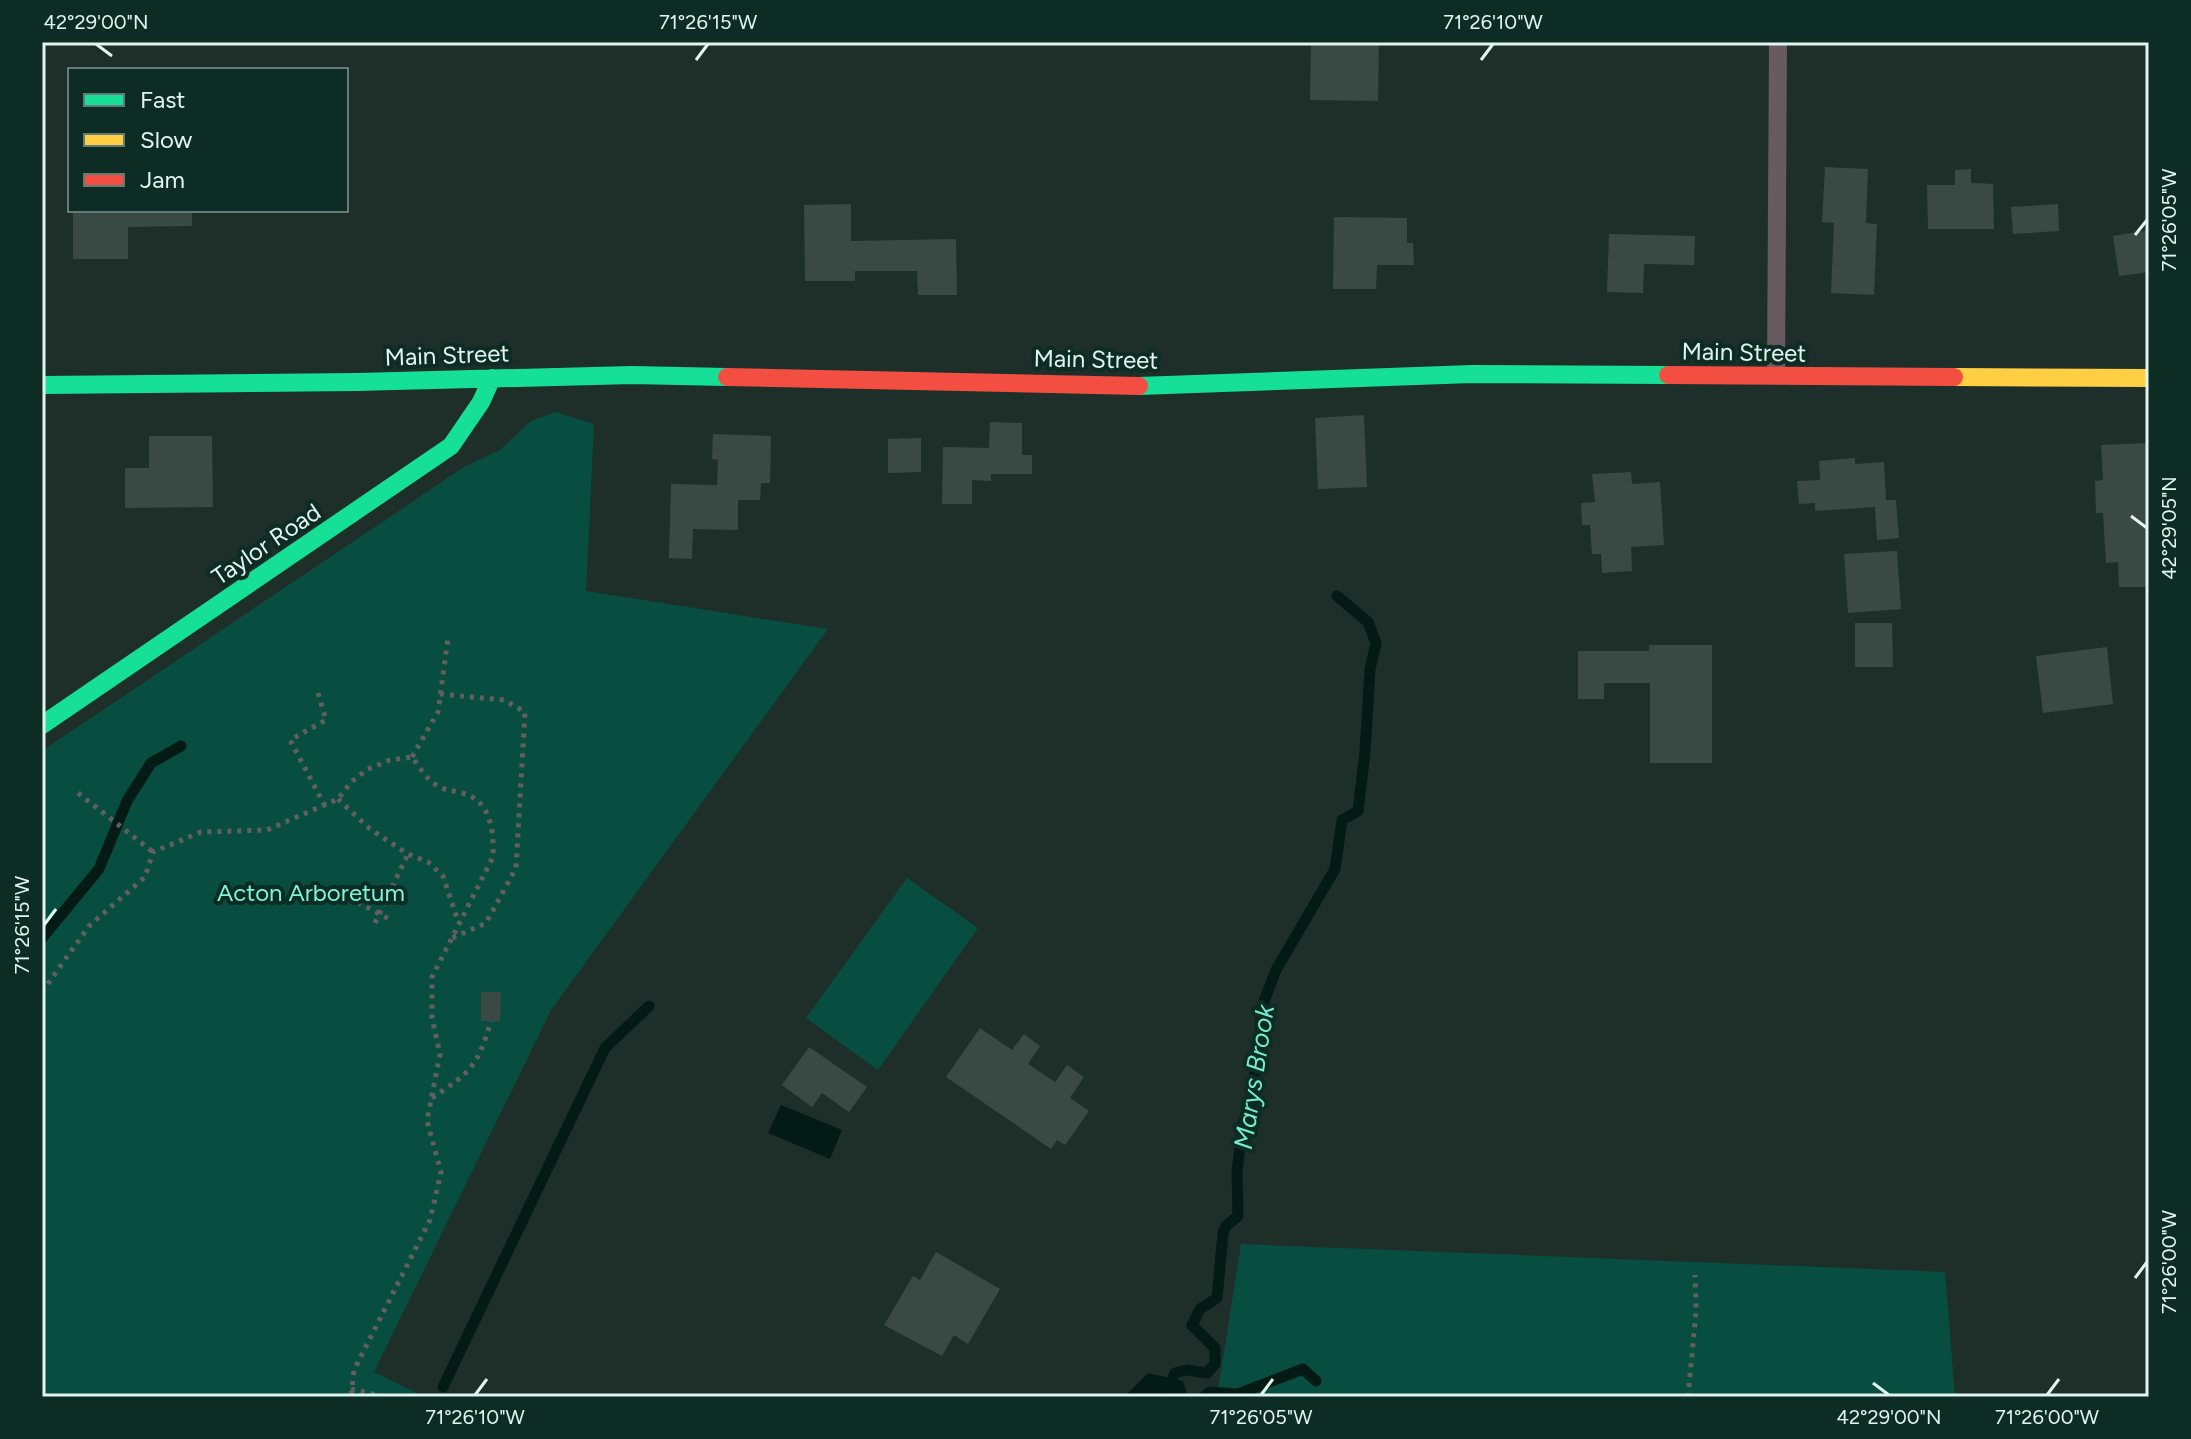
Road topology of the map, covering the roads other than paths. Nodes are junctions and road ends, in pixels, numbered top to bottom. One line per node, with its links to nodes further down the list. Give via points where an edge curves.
1 (1778, 42): 2 (lane)
2 (1776, 376): 3 (main road, Main Street, via 1472,374 1125,386 632,375); 4 (main road, Main Street)
3 (492, 378): 5 (main road, Main Street); 6 (main road, Taylor Road, via 451,446)
4 (2149, 378)
5 (42, 385)
6 (42, 725)

